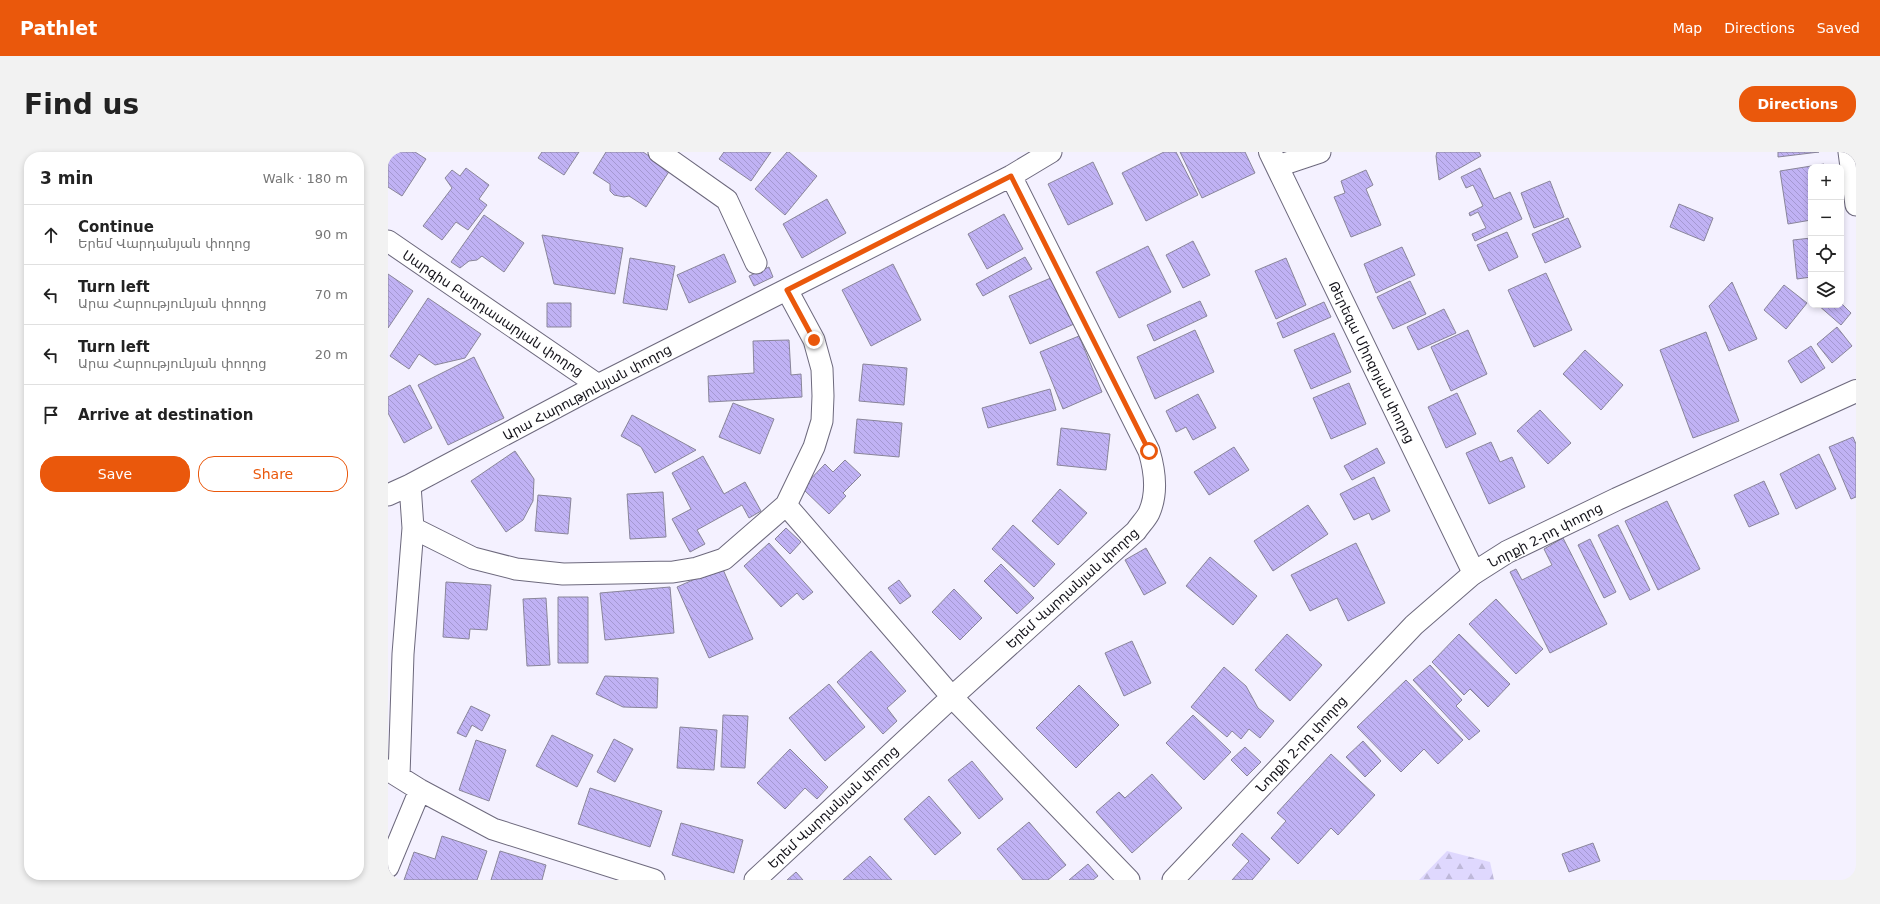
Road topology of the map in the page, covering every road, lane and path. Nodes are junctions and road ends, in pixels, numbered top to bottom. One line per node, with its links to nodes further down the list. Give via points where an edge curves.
1 (658, 152): 9 (street, via 727,200)
2 (1051, 152): 6 (street, Արա Հարությունյան փողոց)
3 (1320, 152): 5 (street)
4 (1849, 152): 7 (street)
5 (1274, 159): 17 (street, Թերեզա Միրզոյան փողոց)
6 (1011, 176): 10 (street, Արա Հարությունյան փողոց); 18 (street, Երեմ Վարդանյան փողոց, via 1149,451 1155,472 1154,493 1149,514 1136,530)
7 (1856, 204)
8 (388, 241): 11 (street, Սարգիս Բաղդասարյան փողոց)
9 (756, 263)
10 (787, 290): 11 (street, Արա Հարությունյան փողոց); 15 (street, via 814,340 822,369 823,396 822,421 814,447)
11 (598, 385): 13 (street, Արա Հարությունյան փողոց)
12 (1856, 391): 17 (street, Նորքի 2-րդ փողոց, via 1617,499 1507,552)
13 (410, 485): 14 (street, Արա Հարությունյան փողոց); 16 (street)
14 (388, 494)
15 (786, 505): 16 (street, via 724,558 697,568 673,572 563,574 516,569 473,558); 18 (street)
16 (413, 528): 19 (street)
17 (1474, 573): 25 (street, Նորքի 2-րդ փողոց, via 1414,625)
18 (952, 697): 23 (street, Երեմ Վարդանյան փողոց); 24 (street)
19 (393, 773): 20 (street)
20 (420, 790): 21 (street); 22 (street, via 493,828)
21 (388, 867)
22 (654, 880)
23 (756, 880)
24 (1129, 880)
25 (1173, 880)

